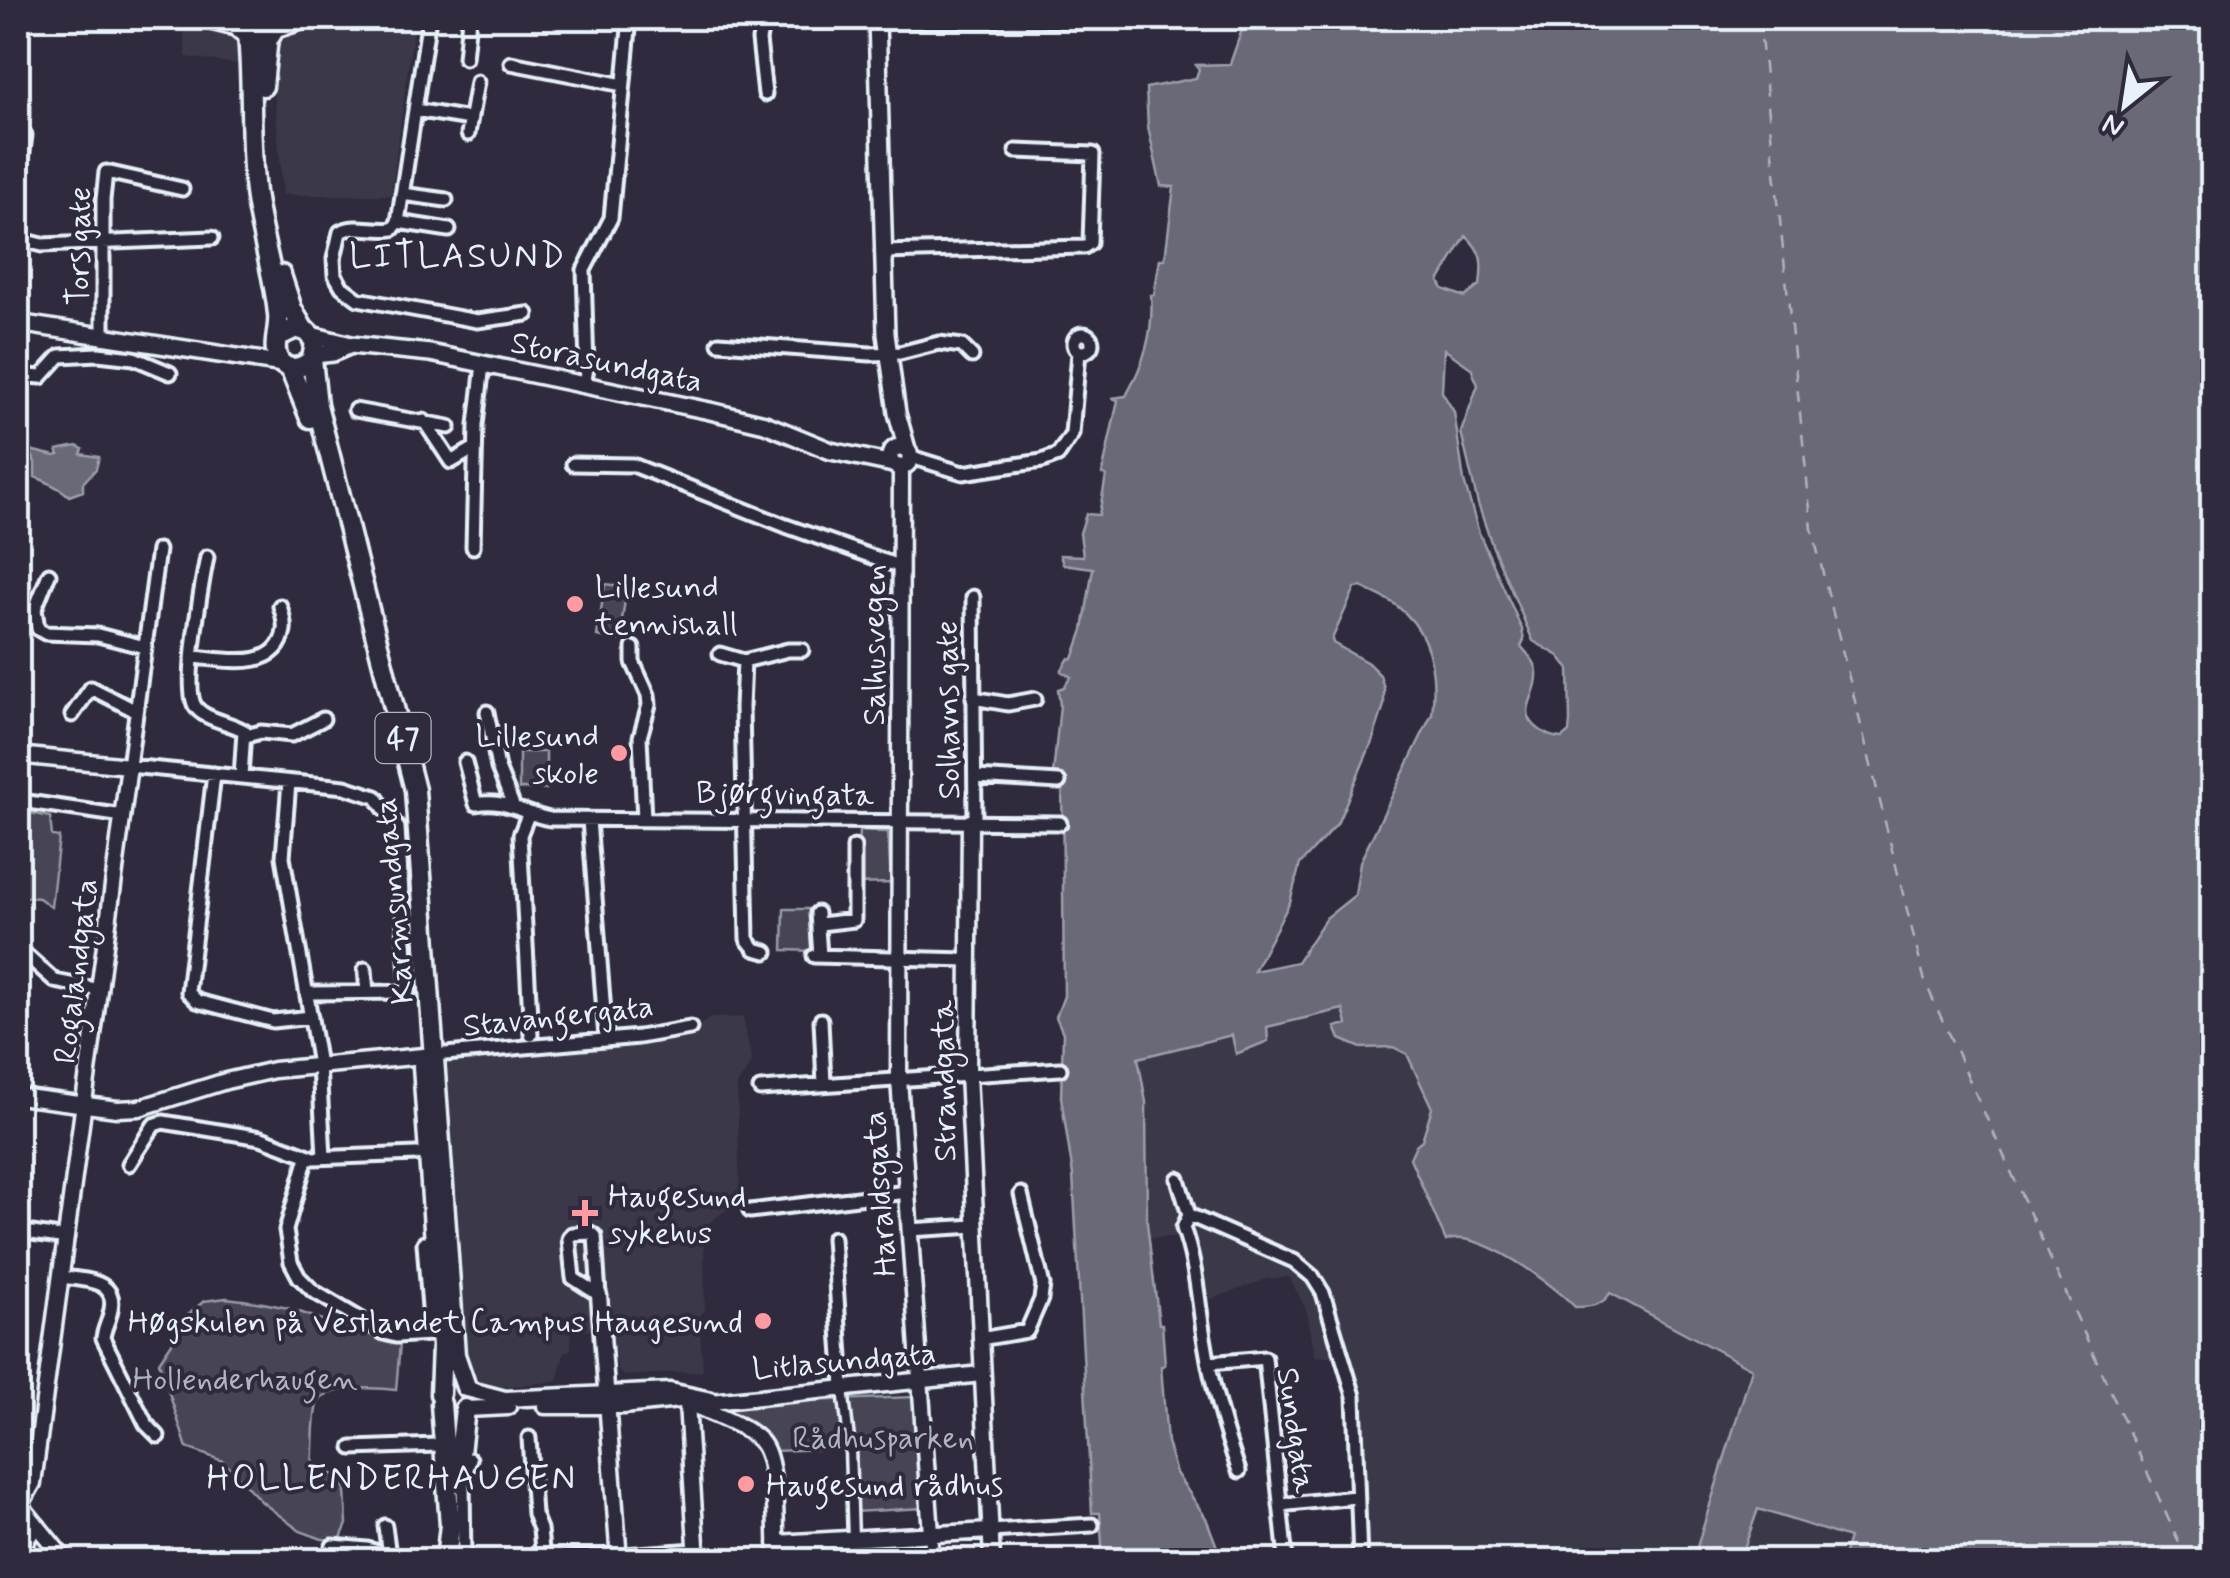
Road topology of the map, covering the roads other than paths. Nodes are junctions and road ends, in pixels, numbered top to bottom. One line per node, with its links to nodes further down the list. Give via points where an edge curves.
1 (192, 18): 2 (street)
2 (202, 18): 10 (street)
3 (314, 18): 11 (street)
4 (429, 18): 17 (street)
5 (469, 18): 12 (street)
6 (630, 18): 15 (street)
7 (769, 19): 8 (street); 16 (street, via 758,40)
8 (877, 19): 9 (street); 31 (main road, Salhusvegen)
9 (1082, 20)
10 (242, 28): 11 (main road, via 258,40); 36 (main road, 47, via 253,175 279,316)
11 (274, 28): 34 (main road, 47, via 263,64 265,186 285,290)
12 (465, 58)
13 (511, 63): 15 (street)
14 (477, 82): 18 (street)
15 (623, 84): 48 (street, via 612,218 584,270)
16 (765, 94)
17 (415, 110): 18 (street); 24 (street)
18 (470, 120): 19 (street)
19 (468, 134)
20 (26, 135): 23 (street)
21 (1016, 151): 31 (street, via 1093,154 1090,243)
22 (182, 188): 30 (street, Tors gate, via 106,172)
23 (18, 191)
24 (402, 194): 25 (street); 26 (street)
25 (446, 200)
26 (396, 226): 27 (street); 32 (street, via 349,226 338,234 335,274 342,288 358,299 477,321)
27 (449, 230)
28 (212, 238): 30 (street)
29 (18, 239): 30 (street)
30 (104, 240): 35 (street, Tors gate)
31 (882, 252): 40 (main road, Salhusvegen)
32 (528, 314)
33 (18, 324): 35 (main road)
34 (307, 332): 36 (main road, via 290,329); 38 (main road, Storasundgata); 43 (main road, 47, via 315,343)
35 (104, 338): 41 (main road)
36 (277, 340): 41 (main road); 45 (main road, 47)
37 (718, 343): 40 (street)
38 (352, 345): 43 (main road, Storasundgata); 44 (main road, Storasundgata)
39 (1079, 352): 53 (street, via 1072,434 1058,455 963,473)
40 (888, 354): 42 (street, via 939,344 962,346); 53 (main road, Salhusvegen)
41 (227, 356): 45 (main road)
42 (972, 356)
43 (313, 357): 45 (main road, via 302,367); 107 (main road, Karmsundgata / 47, via 317,405 416,790)
44 (483, 364): 48 (main road, Storasundgata); 52 (street)
45 (286, 366): 107 (main road, Karmsundgata / 47, via 316,438 405,781)
46 (170, 373): 47 (street, via 134,358 98,354 60,356 41,377)
47 (18, 374)
48 (584, 385): 53 (main road, Storasundgata, via 741,418 845,454)
49 (355, 410): 50 (street)
50 (424, 421): 51 (street); 52 (street, via 451,462)
51 (449, 427)
52 (475, 448): 55 (street)
53 (900, 456): 58 (street, Salhusvegen)
54 (573, 464): 58 (street, via 634,465)
55 (473, 546)
56 (158, 550): 62 (street, Rogalandgata)
57 (207, 557): 66 (street)
58 (901, 567): 89 (street, Salhusvegen)
59 (50, 574): 62 (street, via 35,609 38,630)
60 (973, 597): 68 (street, Solhavns gate)
61 (280, 606): 66 (street, via 284,630 264,657)
62 (145, 647): 70 (street, Rogalandgata)
63 (633, 648): 86 (street, via 649,705 640,737)
64 (802, 650): 67 (street)
65 (720, 654): 67 (street)
66 (194, 657): 74 (street, via 196,707)
67 (744, 661): 88 (street)
68 (973, 698): 69 (street, via 1017,704); 80 (street, Solhavns gate)
69 (1035, 699)
70 (136, 711): 72 (street, via 92,688); 77 (street, Rogalandgata)
71 (487, 712): 83 (street)
72 (72, 716)
73 (323, 720): 74 (street, via 292,735)
74 (246, 736): 79 (street)
75 (18, 750): 77 (street)
76 (464, 762): 83 (street, via 476,804)
77 (129, 766): 78 (street); 85 (street, Rogalandgata)
78 (214, 774): 79 (street); 102 (street, via 188,992 197,1001 273,1022)
79 (241, 777): 81 (street)
80 (976, 777): 82 (street); 90 (street, Solhavns gate)
81 (289, 782): 100 (street, via 371,794 398,828 408,992); 101 (street, via 283,857)
82 (1060, 782)
83 (513, 804): 84 (street)
84 (528, 815): 87 (street, Bjørgvingata); 105 (street, via 520,835)
85 (123, 816): 92 (street, via 21,801); 99 (street, Rogalandgata)
86 (644, 819): 87 (street, Bjørgvingata); 88 (street, Bjørgvingata)
87 (589, 820): 106 (street)
88 (744, 820): 89 (street, Bjørgvingata); 95 (street, via 747,939)
89 (900, 822): 90 (street, Bjørgvingata); 96 (street, Haraldsgata)
90 (973, 822): 91 (street, Bjørgvingata); 97 (street, Strandgata)
91 (1060, 823)
92 (18, 828)
93 (854, 847): 96 (street, via 854,920 818,919 817,956)
94 (18, 948): 99 (street, via 54,981)
95 (766, 952)
96 (899, 958): 97 (street); 111 (street, Haraldsgata)
97 (969, 960): 110 (street, Strandgata)
98 (365, 969): 100 (street)
99 (100, 990): 115 (street, Rogalandgata)
100 (366, 992): 101 (street)
101 (308, 993): 102 (street)
102 (312, 1017): 108 (street)
103 (821, 1020): 112 (street)
104 (690, 1028): 106 (street, Stavangergata)
105 (531, 1035)
106 (606, 1038): 107 (street, Stavangergata)
107 (429, 1055): 108 (street, Stavangergata); 138 (main road, Karmsundgata / 47, via 455,1355); 140 (main road, Karmsundgata / 47)
108 (319, 1065): 115 (street, Stavangergata, via 249,1075 139,1108); 117 (street)
109 (1060, 1069): 110 (street)
110 (968, 1074): 111 (street); 125 (street, Strandgata)
111 (899, 1079): 112 (street); 121 (street, Haraldsgata)
112 (824, 1084): 113 (street)
113 (760, 1089)
114 (18, 1096): 115 (street, Stavangergata)
115 (85, 1105): 128 (street, Rogalandgata)
116 (416, 1154): 117 (street)
117 (324, 1157): 118 (street)
118 (307, 1158): 119 (street, via 262,1138 162,1122); 130 (street, via 286,1237 292,1264 313,1291 384,1333 431,1334)
119 (129, 1164)
120 (1178, 1178): 124 (street)
121 (908, 1192): 123 (street); 126 (street, Haraldsgata)
122 (1020, 1194): 133 (street, via 1041,1299 1028,1332)
123 (750, 1211)
124 (1189, 1215): 134 (street, via 1183,1228); 151 (street, via 1294,1261 1323,1293 1354,1396)
125 (976, 1226): 126 (street); 133 (street, Strandgata)
126 (910, 1230): 136 (street, Haraldsgata)
127 (18, 1232): 128 (street)
128 (67, 1238): 131 (street, Rogalandgata)
129 (833, 1238): 137 (street)
130 (424, 1243)
131 (61, 1277): 145 (street, via 100,1282 111,1293 103,1338); 152 (street, Rogalandgata, via 33,1483)
132 (599, 1295): 132 (street, via 596,1236 572,1234 572,1278); 141 (street)
133 (980, 1339): 135 (street, Strandgata)
134 (1208, 1364): 150 (street); 153 (street, Sundgata, via 1265,1358)
135 (982, 1374): 136 (street, Litlasundgata); 158 (street, Strandgata)
136 (919, 1380): 137 (street, Litlasundgata); 159 (street, Haraldsgata)
137 (843, 1387): 142 (street, Litlasundgata); 160 (street)
138 (467, 1388): 140 (main road, via 451,1383); 141 (street, Litlasundgata, via 505,1399); 144 (main road, 47)
139 (657, 1393): 141 (street, Litlasundgata); 142 (street, Litlasundgata); 143 (street, Litlasundgata)
140 (440, 1399): 144 (main road, via 449,1412); 154 (main road, Karmsundgata / 47)
141 (607, 1400): 143 (street, Litlasundgata); 144 (street, Litlasundgata); 165 (street)
142 (712, 1400): 143 (street, Litlasundgata)
143 (686, 1403): 161 (street, via 764,1444); 164 (street)
144 (466, 1409): 154 (main road, Karmsundgata / 47)
145 (158, 1436)
146 (529, 1438): 174 (street)
147 (438, 1445): 148 (street)
148 (352, 1448)
149 (470, 1458): 173 (street, via 463,1482)
150 (1240, 1472)
151 (1355, 1498): 153 (street); 181 (street)
152 (19, 1503): 155 (street, Rogalandgata)
153 (1280, 1505): 180 (street, Sundgata)
154 (448, 1510): 171 (main road, Karmsundgata / 47); 172 (main road, Karmsundgata / 47)
155 (38, 1525): 162 (street); 166 (street, Rogalandgata)
156 (1092, 1525): 158 (street)
157 (385, 1526): 163 (street)
158 (990, 1531): 159 (street); 179 (street, Strandgata)
159 (930, 1534): 160 (street); 178 (street, Haraldsgata)
160 (853, 1538): 161 (street); 177 (street)
161 (776, 1543): 176 (street)
162 (18, 1555)
163 (389, 1556): 169 (street, via 332,1546); 170 (street)
164 (696, 1556): 165 (street)
165 (619, 1558): 175 (street)
166 (65, 1560)
167 (120, 1560): 168 (street)
168 (144, 1560)
169 (326, 1560)
170 (408, 1560)
171 (446, 1560)
172 (454, 1560)
173 (464, 1560)
174 (542, 1560)
175 (551, 1560)
176 (777, 1560)
177 (854, 1560)
178 (932, 1560)
179 (992, 1560)
180 (1286, 1560)
181 (1360, 1560)

